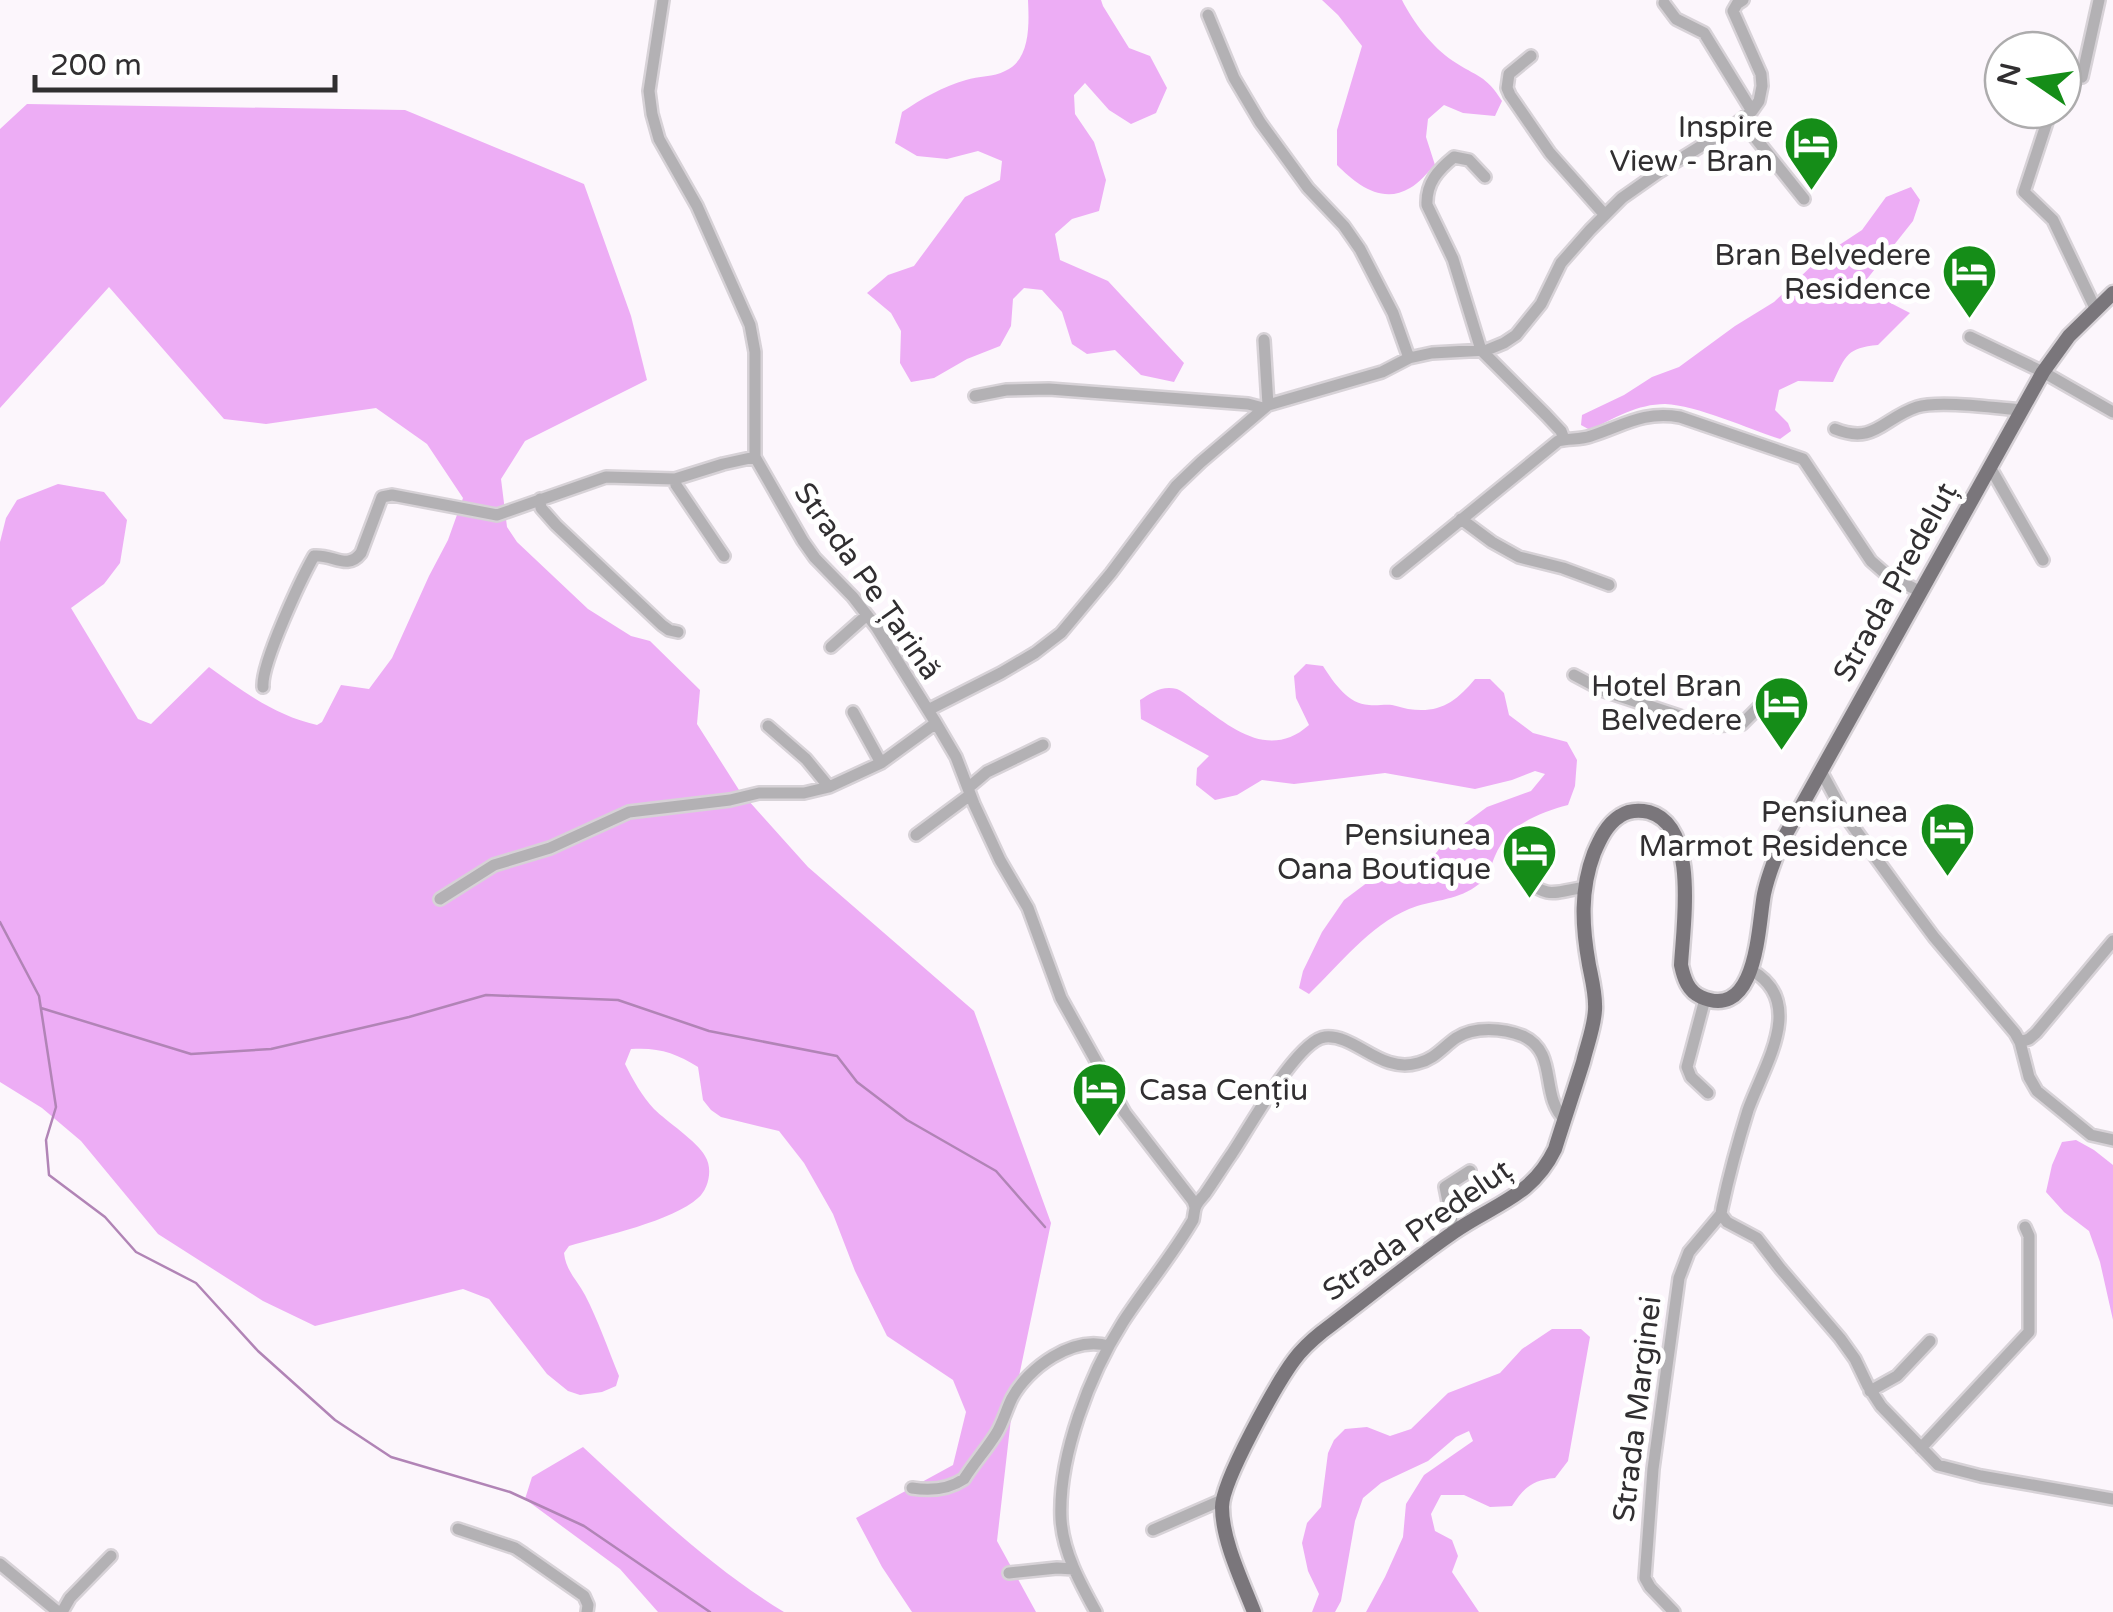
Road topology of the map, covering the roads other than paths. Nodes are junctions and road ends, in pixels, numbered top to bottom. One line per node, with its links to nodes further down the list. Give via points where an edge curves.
1 (663, 0): 27 (street, Strada Pe Țarină, via 652,114 750,326)
2 (1743, 0): 8 (street, via 1733,11 1762,86)
3 (2099, 0): 7 (street)
4 (1664, 3): 8 (street, via 1676,19 1704,33)
5 (1208, 16): 19 (street, via 1260,122 1360,249)
6 (1530, 56): 13 (street, via 1509,74 1510,95)
7 (2083, 72)
8 (1752, 111): 9 (street)
9 (1741, 120): 12 (street); 13 (street)
10 (2044, 130): 15 (street, via 2024,192 2053,220)
11 (1485, 178): 18 (street, via 1469,160 1454,157 1430,182 1426,198)
12 (1804, 199)
13 (1605, 215): 18 (street, via 1561,263 1525,325 1504,343)
14 (2113, 293): 15 (main road, Strada Predeluț)
15 (2096, 310): 20 (main road, Strada Predeluț)
16 (1970, 337): 20 (street)
17 (1264, 340): 22 (street)
18 (1482, 350): 19 (street); 26 (street)
19 (1410, 358): 22 (street)
20 (2043, 372): 23 (main road, Strada Predeluț); 24 (street)
21 (975, 396): 22 (street, via 1048,389)
22 (1266, 407): 43 (street, via 1176,486 1061,633)
23 (2022, 410): 25 (street, via 1920,406 1864,434); 28 (main road, Strada Predeluț)
24 (2113, 412)
25 (1835, 429)
26 (1564, 439): 31 (street); 36 (street, via 1665,414 1803,459 1871,561)
27 (755, 457): 29 (street); 37 (street, Strada Pe Țarină, via 803,541)
28 (1990, 467): 33 (street); 36 (main road, Strada Predeluț)
29 (675, 479): 30 (street, via 606,477); 32 (street)
30 (540, 498): 38 (street, via 556,525 662,625); 41 (street, via 497,515 382,497 356,559 314,556 264,670)
31 (1461, 519): 34 (street); 35 (street, via 1519,557)
32 (724, 556)
33 (2043, 560)
34 (1397, 572)
35 (1610, 585)
36 (1921, 592): 49 (main road, Strada Predeluț)
37 (867, 616): 39 (street); 43 (street, Strada Pe Țarină)
38 (678, 632)
39 (831, 648)
40 (1574, 675): 42 (street, via 1710,726 1742,724)
41 (263, 687)
42 (1773, 697)
43 (928, 710): 45 (street, Strada Pe Țarină)
44 (852, 712): 48 (street)
45 (936, 723): 48 (street); 51 (street, Strada Pe Țarină)
46 (768, 726): 50 (street)
47 (1043, 745): 51 (street, via 987,772)
48 (881, 763): 50 (street)
49 (1822, 773): 57 (main road, Strada Predeluț, via 1769,874); 59 (street, via 1905,898)
50 (830, 787): 55 (street, via 629,812 494,865)
51 (969, 791): 52 (street); 64 (street, Strada Pe Țarină, via 1028,908 1061,998 1125,1113)
52 (916, 834)
53 (1522, 877): 54 (street, via 1548,894)
54 (1585, 888): 58 (main road, Strada Predeluț, via 1597,845 1612,822 1630,811 1661,817 1682,852 1684,978); 61 (main road, Strada Predeluț, via 1595,1009)
55 (440, 899)
56 (2113, 941): 59 (street, via 2036,1033)
57 (1752, 970): 58 (main road, via 1736,993); 65 (street, via 1776,995 1778,1031 1737,1144)
58 (1705, 999): 60 (street, via 1687,1067)
59 (2020, 1042): 62 (street, via 2037,1091 2091,1136)
60 (1708, 1092)
61 (1565, 1120): 64 (street, via 1554,1107 1547,1060 1522,1036 1475,1030 1406,1065 1326,1037 1291,1066); 67 (main road, Strada Predeluț, via 1538,1177)
62 (2113, 1140)
63 (1470, 1171): 67 (street, via 1446,1187)
64 (1194, 1207): 69 (street, via 1189,1227)
65 (1722, 1214): 70 (street, via 1757,1238 1840,1338); 85 (street, Strada Marginei, via 1689,1252 1679,1278 1652,1469 1645,1578)
66 (2025, 1228): 71 (street, via 2029,1332)
67 (1454, 1232): 74 (main road, Strada Predeluț, via 1302,1350)
68 (1930, 1341): 70 (street, via 1898,1376)
69 (1109, 1346): 72 (street, via 1082,1345 1031,1373 964,1479 936,1489); 79 (street, via 1088,1390 1066,1471 1062,1518)
70 (1870, 1391): 71 (street)
71 (1921, 1448): 73 (street, via 1944,1468)
72 (912, 1488)
73 (2113, 1499)
74 (1222, 1500): 76 (street); 84 (main road)
75 (458, 1528): 82 (street, via 524,1554 584,1596)
76 (1153, 1530)
77 (110, 1556): 81 (street)
78 (0, 1564): 81 (street)
79 (1074, 1570): 80 (street); 83 (street)
80 (1009, 1573)
81 (60, 1612)
82 (587, 1612)
83 (1096, 1612)
84 (1254, 1612)
85 (1674, 1612)

